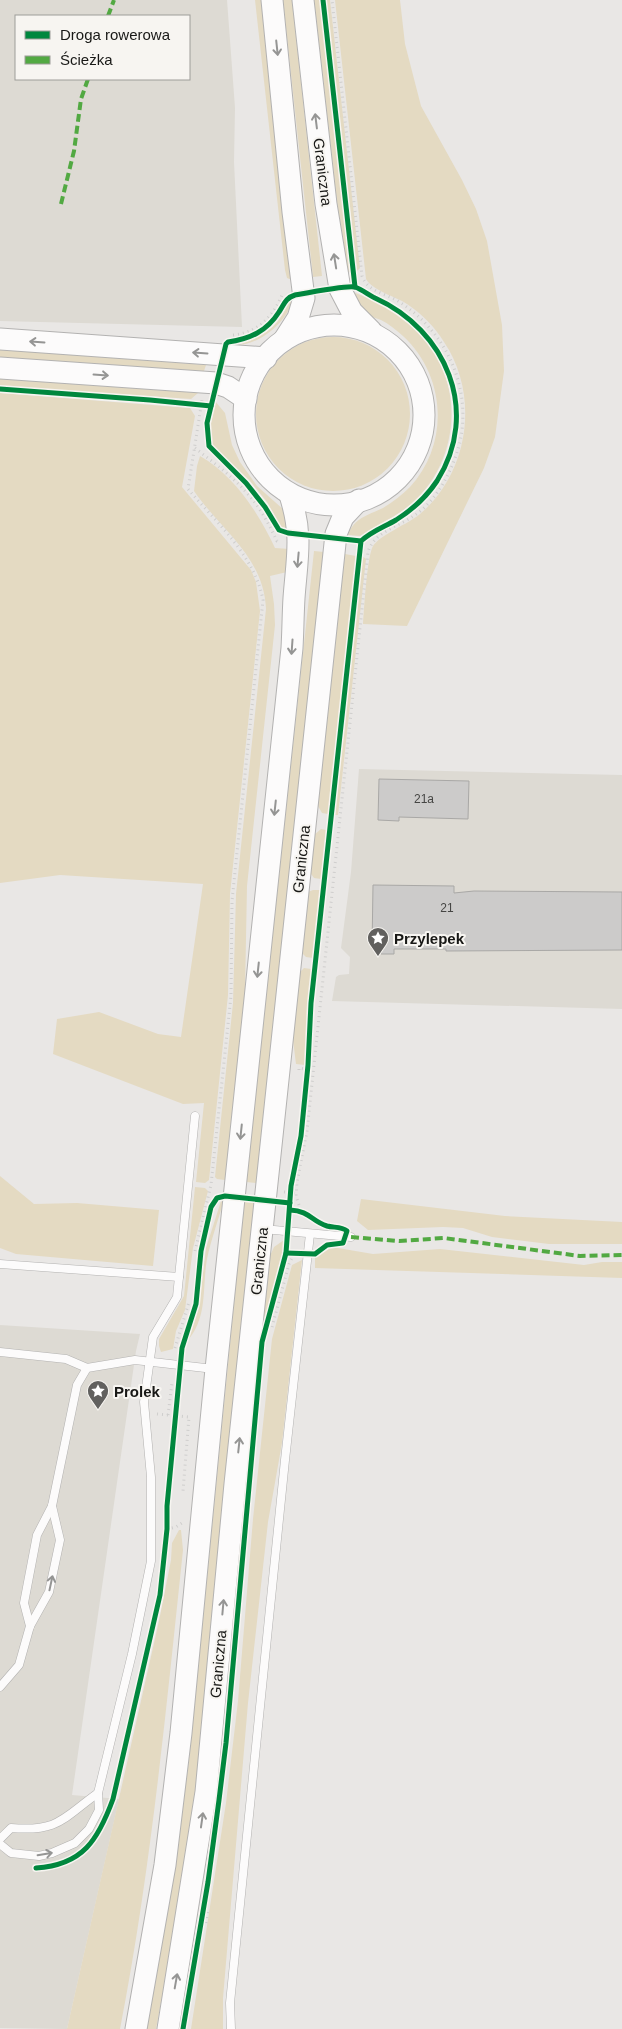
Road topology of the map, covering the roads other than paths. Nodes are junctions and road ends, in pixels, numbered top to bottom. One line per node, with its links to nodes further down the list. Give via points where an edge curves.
1 (272, 0): 5 (main road, one-way to 5, via 293,212 295,290 303,306)
2 (303, 0): 3 (main road, Graniczna, one-way to 2, via 352,312 339,285 326,204)
3 (373, 333): 5 (main road, via 345,325 329,325 307,329); 10 (main road, via 396,348 410,366 421,390 424,413 422,432 408,463 394,480)
4 (0, 339): 6 (main road, one-way to 4, via 224,346)
5 (284, 340): 6 (main road)
6 (266, 358): 8 (main road, via 250,382)
7 (0, 368): 8 (main road, one-way to 8, via 213,383 228,387)
8 (246, 399): 9 (main road, via 248,444 266,475)
9 (290, 496): 10 (main road, via 325,505); 20 (main road, Graniczna, one-way to 20, via 296,514 292,538 292,648)
10 (359, 500): 12 (main road, Graniczna, via 343,517 335,539)
11 (195, 1116): 16 (lane)
12 (262, 1229): 13 (lane); 28 (main road, Graniczna, one-way to 12, via 206,1792)
13 (310, 1234): 14 (lane); 29 (lane, via 230,2002)
14 (351, 1237)
15 (0, 1264): 16 (lane)
16 (179, 1278): 18 (lane, via 177,1297 153,1337)
17 (0, 1352): 19 (lane, via 66,1360)
18 (149, 1362): 19 (lane, via 135,1360); 20 (lane); 24 (lane, via 144,1402 151,1477 151,1561)
19 (87, 1368): 21 (lane, via 77,1384)
20 (216, 1369): 27 (main road, Graniczna, via 181,1733 165,1865)
21 (52, 1506): 22 (lane, via 37,1535 24,1603); 22 (lane, one-way to 21, via 49,1592 60,1540)
22 (30, 1626): 23 (lane, via 19,1665)
23 (0, 1687)
24 (98, 1793): 25 (lane, via 53,1826 33,1830 11,1828); 26 (lane, one-way to 24, via 11,1853 38,1856 74,1843 89,1829 99,1810)
25 (0, 1839)
26 (0, 1844)
27 (136, 2029)
28 (168, 2029)
29 (231, 2029)

